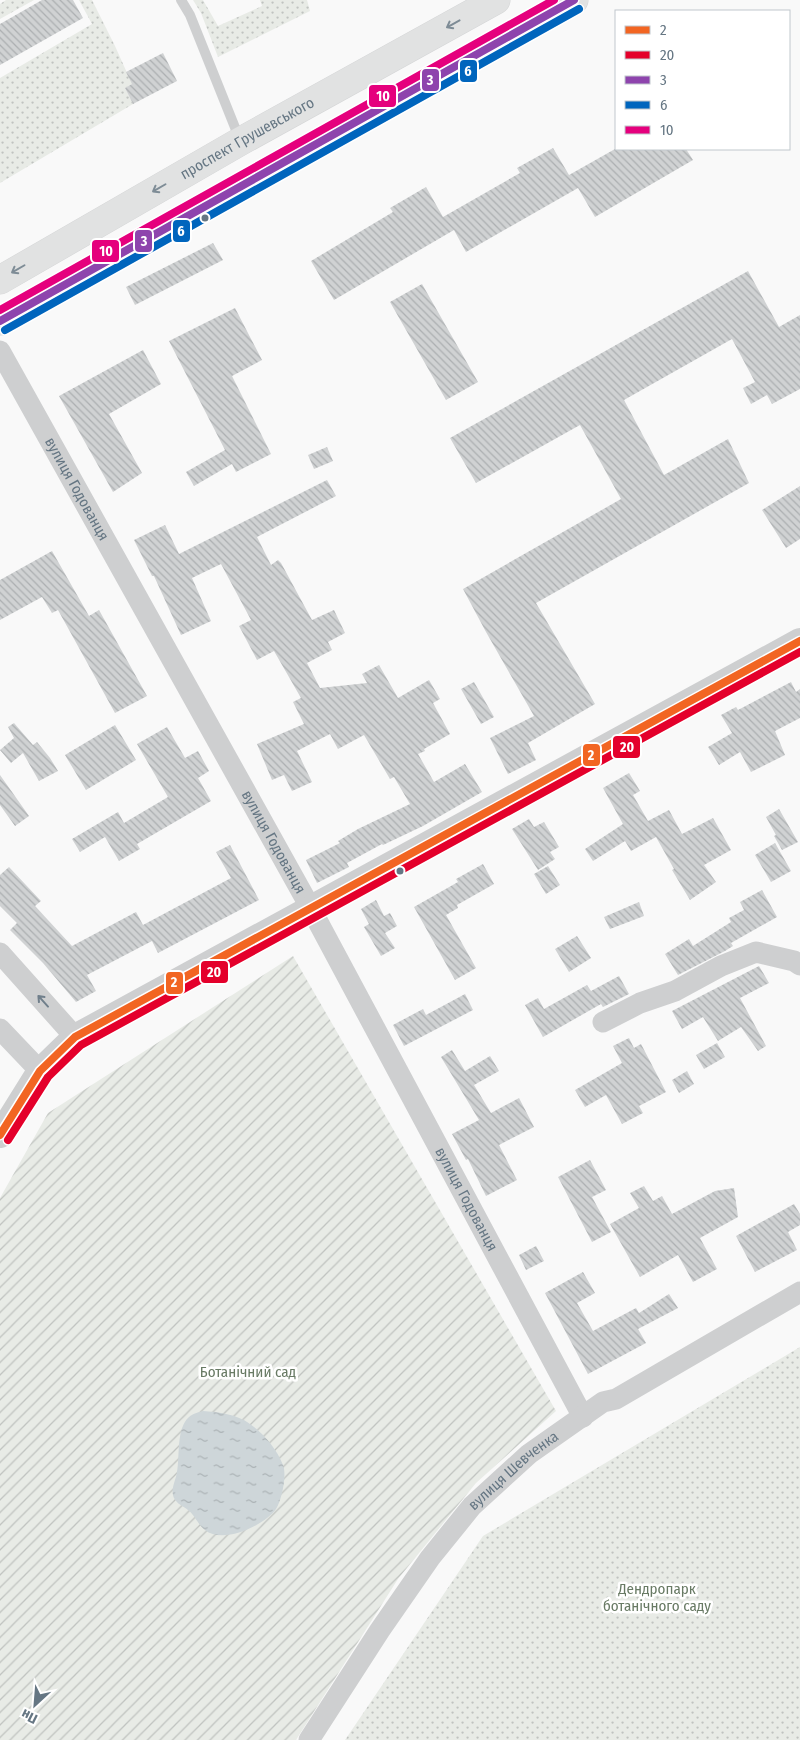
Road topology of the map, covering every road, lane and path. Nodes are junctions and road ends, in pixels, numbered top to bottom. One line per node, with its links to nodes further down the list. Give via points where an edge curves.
1 (181, 0): 4 (lane)
2 (496, 0): 4 (main road, проспект Грушевського, one-way to 4)
3 (574, 0): 6 (main road)
4 (241, 141): 5 (main road, проспект Грушевського, one-way to 5)
5 (0, 280)
6 (0, 321)
7 (0, 351): 9 (street, вулиця Годованця)
8 (800, 641): 9 (street)
9 (310, 907): 14 (street); 18 (street, вулиця Годованця)
10 (0, 953): 14 (street, one-way to 10)
11 (800, 965): 12 (street, via 756,952)
12 (604, 1022)
13 (0, 1029): 15 (street)
14 (75, 1037): 15 (street)
15 (40, 1071): 16 (street)
16 (0, 1136)
17 (800, 1292): 18 (street, вулиця Шевченка, via 616,1399 603,1402)
18 (583, 1417): 19 (street, вулиця Шевченка, via 529,1454 472,1506 430,1558 380,1630)
19 (310, 1740)

